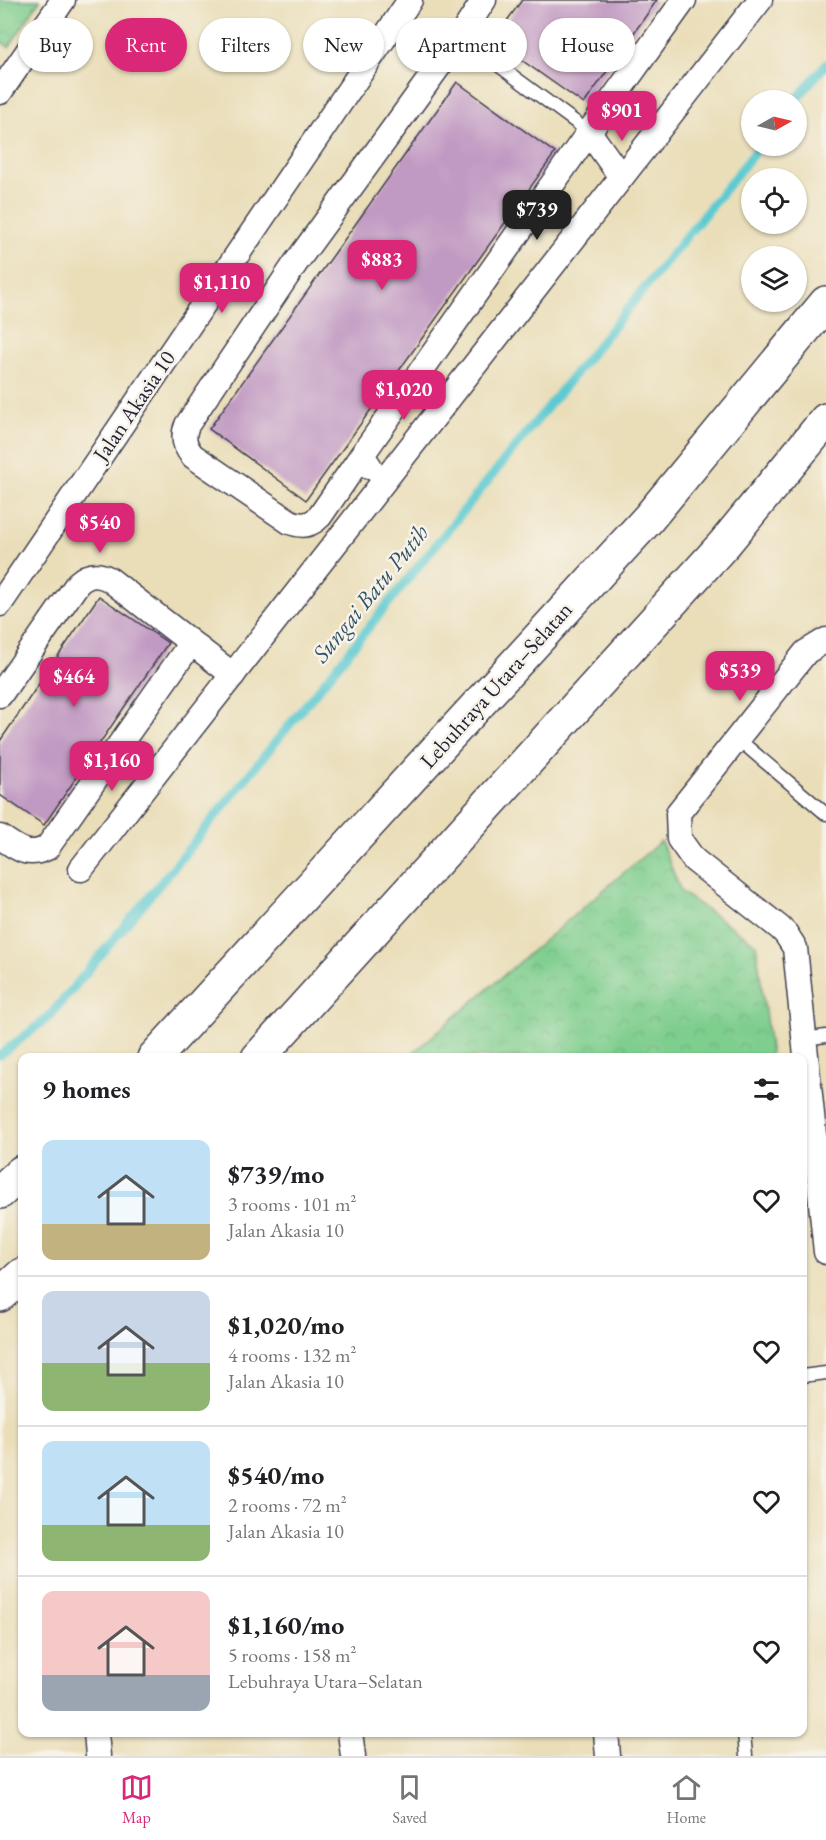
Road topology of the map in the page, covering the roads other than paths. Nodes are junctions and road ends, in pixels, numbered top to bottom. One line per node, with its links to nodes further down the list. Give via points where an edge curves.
1 (63, 0): 9 (street)
2 (410, 0): 16 (street, Jalan Akasia 10)
3 (484, 0): 6 (street)
4 (684, 0): 10 (street)
5 (759, 0): 11 (street)
6 (472, 18)
7 (435, 72): 14 (street, via 295,264 183,433 193,456 298,525 315,522 321,516)
8 (508, 72): 10 (lane)
9 (3, 81)
10 (589, 132): 11 (street); 14 (street)
11 (621, 177): 15 (street)
12 (826, 303): 26 (highway, Lebuhraya Utara–Selatan, via 648,519)
13 (826, 420): 27 (highway, via 725,543)
14 (362, 455): 15 (street)
15 (381, 484): 19 (street)
16 (0, 604)
17 (826, 640): 21 (street, via 806,652)
18 (191, 643): 19 (street); 20 (street, via 109,579 93,574 78,583); 23 (street, via 47,849 25,853)
19 (233, 675): 24 (street)
20 (0, 695)
21 (738, 739): 22 (lane); 25 (street, via 678,813 679,839 694,860 791,940)
22 (826, 814)
23 (0, 837)
24 (81, 869)
25 (815, 1037): 30 (street)
26 (159, 1053)
27 (263, 1053)
28 (18, 1176): 29 (highway)
29 (0, 1192)
30 (826, 1252)
31 (18, 1279): 32 (highway)
32 (0, 1295)
33 (826, 1373): 34 (lane)
34 (807, 1375)
35 (97, 1737): 39 (street)
36 (351, 1737): 40 (street)
37 (606, 1737): 41 (street)
38 (744, 1737): 42 (lane)
39 (99, 1756)
40 (353, 1756)
41 (608, 1756)
42 (746, 1756)

